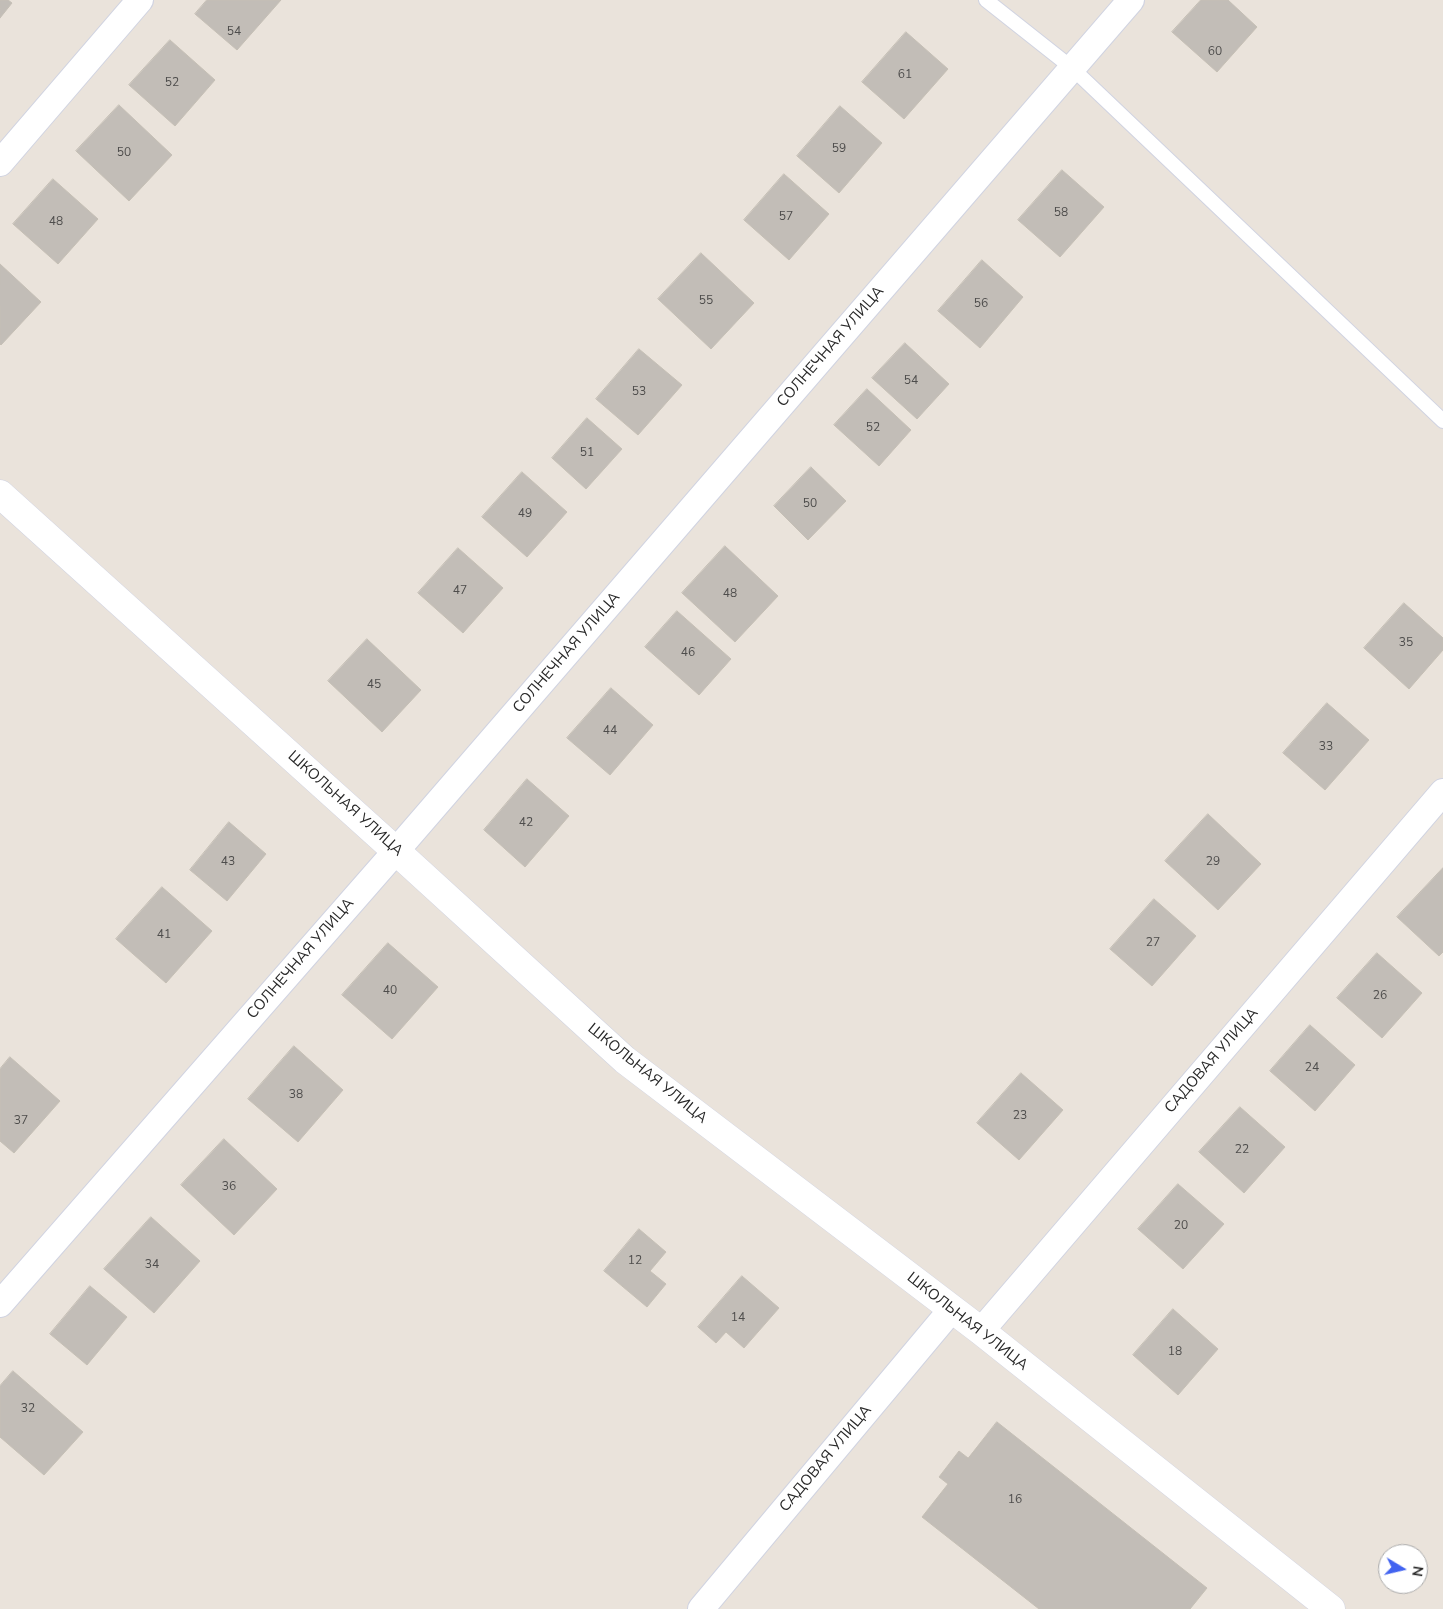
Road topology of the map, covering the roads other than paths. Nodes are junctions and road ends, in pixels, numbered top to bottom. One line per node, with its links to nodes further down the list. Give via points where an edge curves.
1 (140, 0): 5 (street)
2 (986, 0): 4 (lane)
3 (1131, 0): 4 (street, СОЛНЕЧНАЯ УЛИЦА)
4 (1072, 68): 6 (lane); 9 (street, СОЛНЕЧНАЯ УЛИЦА)
5 (0, 163)
6 (1443, 421)
7 (0, 494): 9 (street, ШКОЛЬНАЯ УЛИЦА)
8 (1443, 792): 12 (street, САДОВАЯ УЛИЦА)
9 (396, 851): 10 (street, СОЛНЕЧНАЯ УЛИЦА); 11 (street, ШКОЛЬНАЯ УЛИЦА, via 625,1060)
10 (0, 1304)
11 (952, 1310): 12 (street, ШКОЛЬНАЯ УЛИЦА); 13 (street, САДОВАЯ УЛИЦА)
12 (982, 1331): 14 (street, ШКОЛЬНАЯ УЛИЦА)
13 (701, 1609)
14 (1332, 1609)

